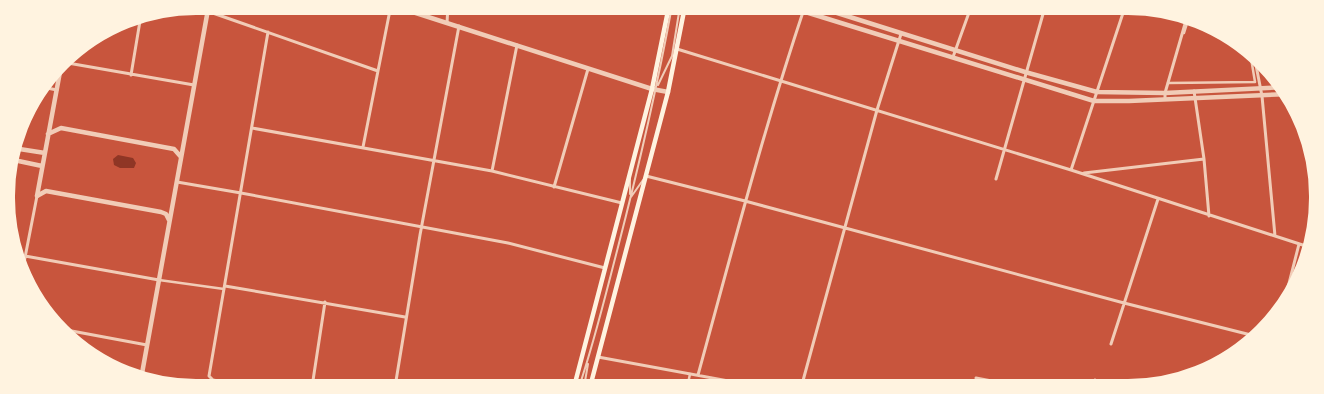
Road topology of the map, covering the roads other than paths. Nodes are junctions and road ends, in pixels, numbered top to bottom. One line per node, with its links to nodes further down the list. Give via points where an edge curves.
1 (207, 12): 42 (street)
2 (210, 12): 23 (street)
3 (389, 12): 36 (street)
4 (415, 12): 20 (street)
5 (448, 12): 20 (street)
6 (667, 12): 46 (main road)
7 (671, 12): 46 (lane)
8 (679, 12): 46 (lane, via 672,56)
9 (684, 12): 28 (main road)
10 (803, 12): 41 (street)
11 (813, 12): 22 (street)
12 (834, 12): 17 (street)
13 (969, 12): 30 (street)
14 (1043, 12): 37 (street)
15 (1123, 12): 49 (street)
16 (140, 22): 39 (street)
17 (867, 22): 22 (street); 24 (street)
18 (1186, 22): 32 (street, via 1168,84 1255,82)
19 (1186, 22): 51 (street)
20 (447, 23): 21 (street)
21 (459, 26): 27 (street); 67 (street)
22 (865, 30): 25 (street)
23 (268, 32): 36 (street); 58 (street)
24 (901, 34): 25 (street); 26 (street)
25 (899, 40): 29 (street); 57 (street)
26 (928, 42): 29 (street); 30 (street)
27 (517, 45): 35 (street); 70 (street)
28 (677, 49): 41 (street); 48 (main road)
29 (926, 49): 31 (street)
30 (956, 50): 31 (street); 37 (street)
31 (954, 57): 40 (street)
32 (1251, 61)
33 (70, 64): 39 (street)
34 (1256, 66): 45 (street)
35 (588, 68): 46 (street); 77 (street)
36 (378, 71): 60 (street)
37 (1025, 72): 40 (street); 49 (street)
38 (60, 73): 47 (street)
39 (130, 75): 42 (street)
40 (1023, 79): 56 (street); 62 (street)
41 (781, 80): 57 (street); 83 (street)
42 (194, 85): 64 (street)
43 (1275, 87): 45 (street)
44 (48, 88): 47 (street)
45 (1260, 88): 50 (street); 53 (street)
46 (654, 89): 48 (street); 71 (main road); 81 (lane)
47 (57, 90): 59 (street)
48 (668, 92): 73 (main road)
49 (1097, 92): 51 (street); 56 (street)
50 (1194, 92): 51 (street); 54 (street)
51 (1165, 93): 55 (street)
52 (1280, 95): 53 (street)
53 (1262, 96): 54 (street); 91 (street)
54 (1195, 98): 55 (street); 65 (street)
55 (1165, 99): 56 (street)
56 (1094, 100): 69 (street)
57 (877, 110): 62 (street); 90 (street)
58 (252, 128): 60 (street); 79 (street)
59 (48, 134): 63 (street); 64 (street, via 61,128 174,149)
60 (363, 147): 67 (street)
61 (19, 149): 63 (street)
62 (1004, 150): 69 (street); 74 (street)
63 (45, 153): 68 (street)
64 (181, 156): 75 (street)
65 (1204, 159): 72 (street); 87 (street)
66 (16, 161): 68 (street)
67 (434, 161): 70 (street); 89 (street)
68 (42, 166): 76 (street)
69 (1071, 170): 72 (street)
70 (492, 171): 77 (street)
71 (630, 173): 81 (lane); 84 (main road)
72 (1081, 173): 82 (street)
73 (646, 176): 81 (lane); 83 (street); 108 (main road)
74 (996, 179)
75 (176, 182): 79 (street); 85 (street)
76 (39, 183): 78 (street); 80 (street)
77 (554, 187): 84 (street)
78 (46, 192): 80 (street); 86 (street)
79 (241, 193): 89 (street); 98 (street)
80 (36, 196): 94 (street)
81 (630, 199): 107 (lane)
82 (1158, 199): 87 (street); 101 (street)
83 (746, 201): 90 (street); 111 (street)
84 (622, 203): 96 (main road)
85 (173, 204): 86 (street); 88 (street)
86 (161, 212): 88 (street)
87 (1209, 216): 91 (street)
88 (170, 222): 97 (street)
89 (422, 226): 96 (street, via 508,242); 102 (street)
90 (845, 228): 101 (street); 122 (street)
91 (1276, 236): 92 (street)
92 (1298, 244): 93 (street); 99 (street)
93 (1305, 246)
94 (25, 256): 95 (street); 97 (street)
95 (24, 261)
96 (605, 268): 116 (main road)
97 (159, 280): 98 (street); 106 (street)
98 (224, 287): 100 (street); 113 (street, via 210,378)
99 (1288, 287)
100 (325, 302): 102 (street); 114 (street)
101 (1124, 303): 104 (street); 105 (street)
102 (405, 317): 115 (street)
103 (70, 331): 106 (street)
104 (1249, 336)
105 (1111, 344)
106 (148, 345): 109 (street)
107 (590, 354): 117 (lane); 118 (lane)
108 (598, 357): 110 (street); 119 (main road)
109 (142, 373)
110 (691, 373): 111 (street); 120 (street)
111 (698, 375): 121 (street)
112 (976, 378): 123 (street)
113 (223, 382)
114 (313, 382)
115 (396, 382)
116 (575, 382)
117 (582, 382)
118 (585, 382)
119 (591, 382)
120 (689, 382)
121 (735, 382)
122 (803, 382)
123 (997, 382)

